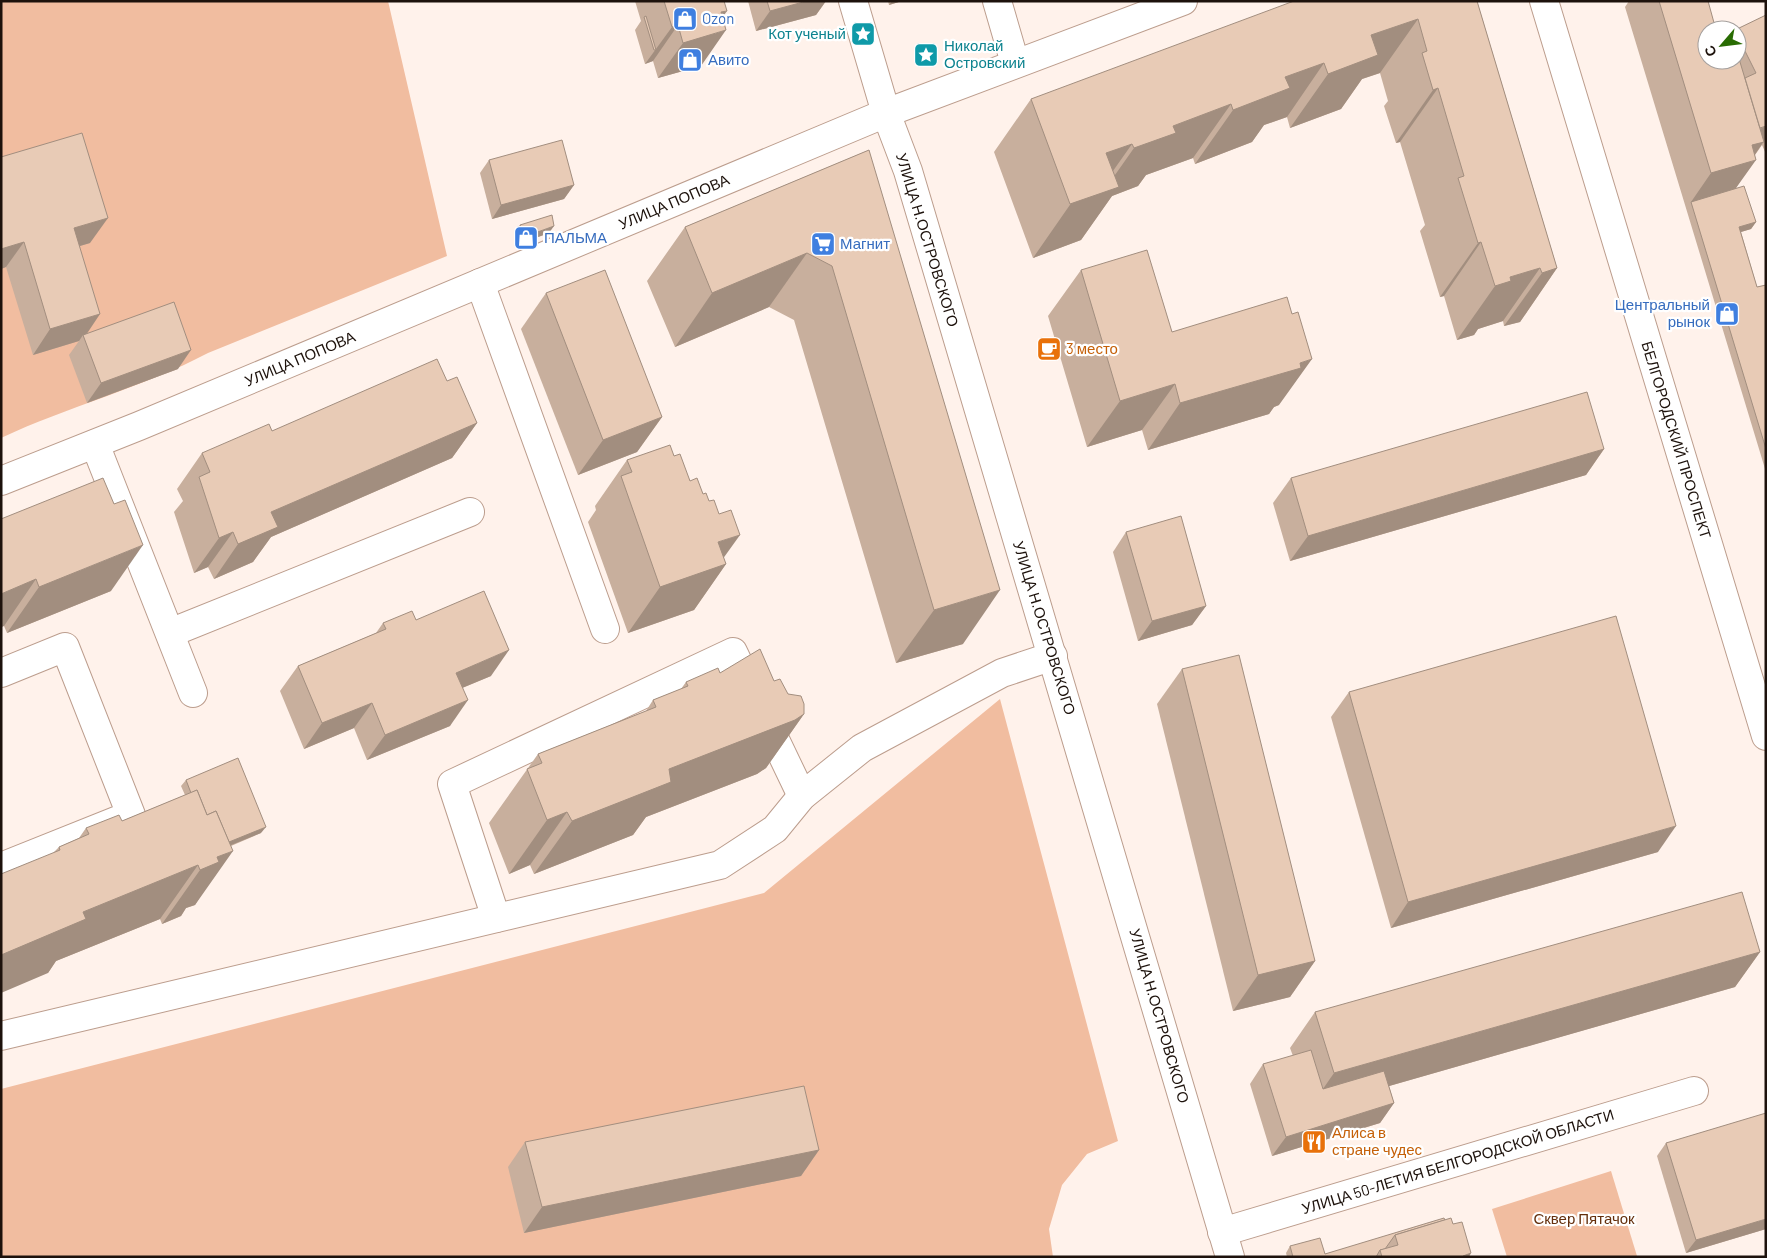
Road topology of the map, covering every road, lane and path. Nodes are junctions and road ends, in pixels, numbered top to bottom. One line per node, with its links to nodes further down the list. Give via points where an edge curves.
1 (853, 1): 6 (main road, УЛИЦА Н.ОСТРОВСКОГО)
2 (997, 1): 5 (main road)
3 (1183, 1): 5 (main road, УЛИЦА ПОПОВА)
4 (1544, 1): 16 (main road, БЕЛГОРОДСКИЙ ПРОСПЕКТ)
5 (1015, 64): 6 (main road, УЛИЦА ПОПОВА)
6 (886, 113): 7 (main road, УЛИЦА ПОПОВА); 13 (main road, УЛИЦА Н.ОСТРОВСКОГО, via 908,171)
7 (480, 283): 8 (main road, УЛИЦА ПОПОВА); 11 (main road)
8 (95, 444): 9 (main road, УЛИЦА ПОПОВА); 12 (main road)
9 (1, 481)
10 (470, 512): 12 (main road)
11 (605, 629)
12 (170, 633): 15 (main road)
13 (1053, 656): 17 (main road, via 1002,674 862,748); 22 (main road, УЛИЦА Н.ОСТРОВСКОГО)
14 (1, 674): 18 (main road, via 65,648 131,815)
15 (193, 693)
16 (1766, 736)
17 (802, 796): 19 (main road, via 775,829 720,865); 19 (main road, via 733,652 452,784)
18 (1, 868)
19 (496, 918): 20 (main road)
20 (1, 1036)
21 (1694, 1091): 22 (main road, УЛИЦА 50-ЛЕТИЯ БЕЛГОРОДСКОЙ ОБЛАСТИ)
22 (1226, 1244)

